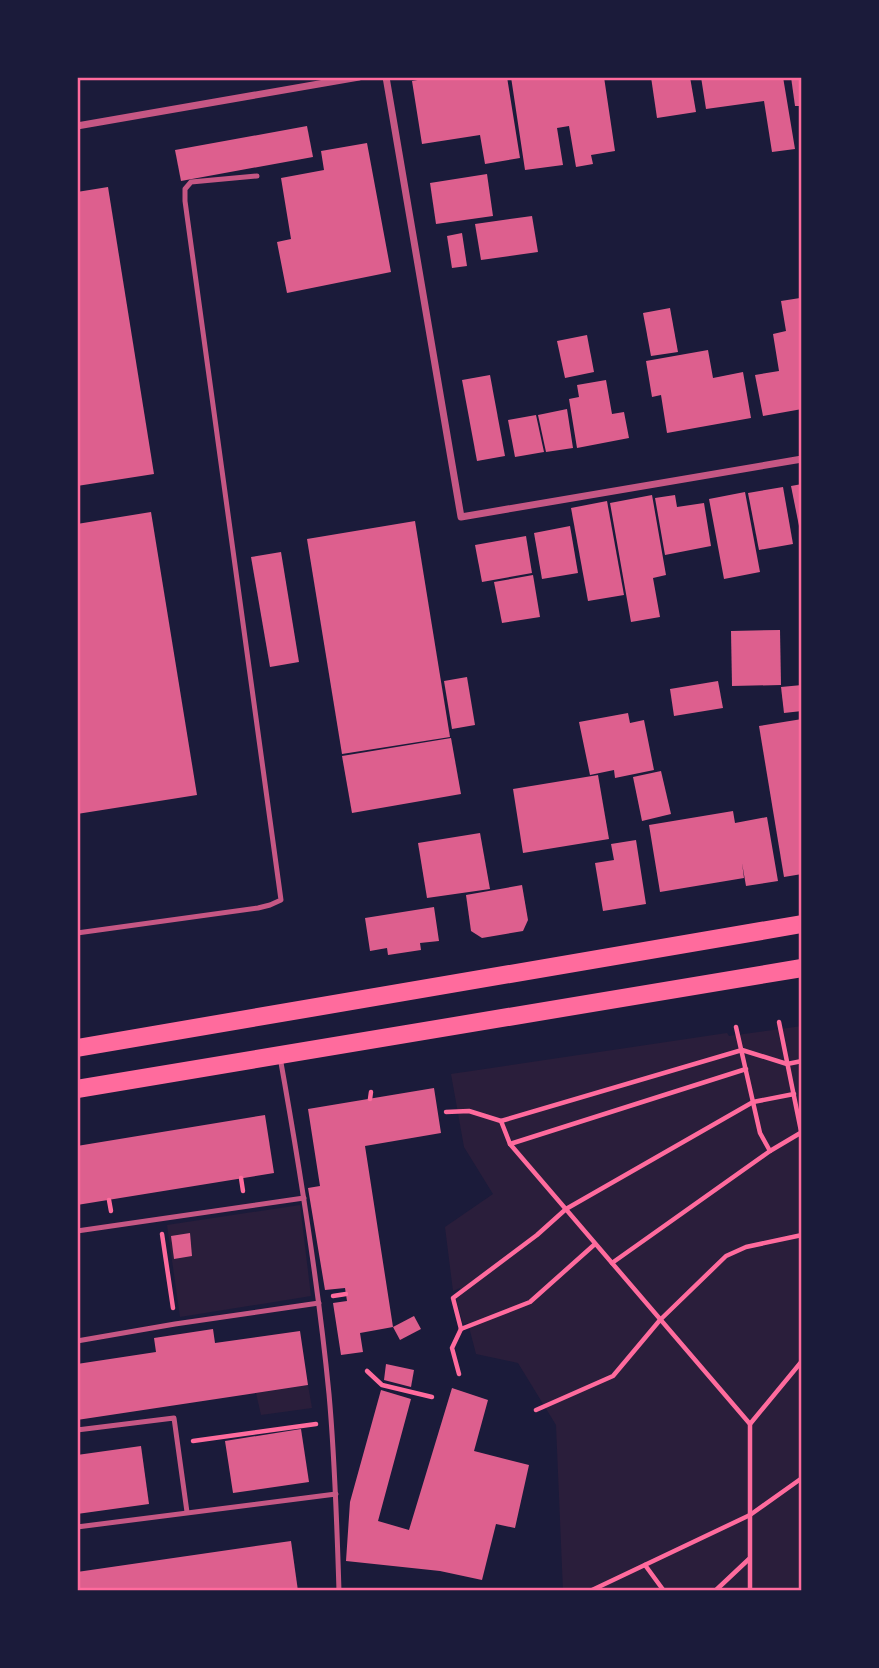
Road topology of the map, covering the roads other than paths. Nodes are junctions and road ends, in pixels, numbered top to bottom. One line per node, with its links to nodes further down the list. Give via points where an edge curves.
1 (358, 77): 3 (street)
2 (386, 77): 5 (street, via 461,517)
3 (77, 126)
4 (257, 176): 7 (lane, via 191,182 185,189 281,900 258,908)
5 (802, 460)
6 (802, 924): 9 (main road)
7 (77, 933)
8 (802, 968): 10 (main road)
9 (77, 1048)
10 (279, 1054): 11 (main road); 12 (lane)
11 (77, 1089)
12 (304, 1198): 13 (lane); 14 (lane)
13 (77, 1231)
14 (319, 1303): 15 (lane); 17 (lane)
15 (77, 1342)
16 (77, 1430): 18 (lane, via 174,1418)
17 (336, 1494): 18 (lane); 20 (lane)
18 (187, 1512): 19 (lane)
19 (77, 1527)
20 (339, 1591)

